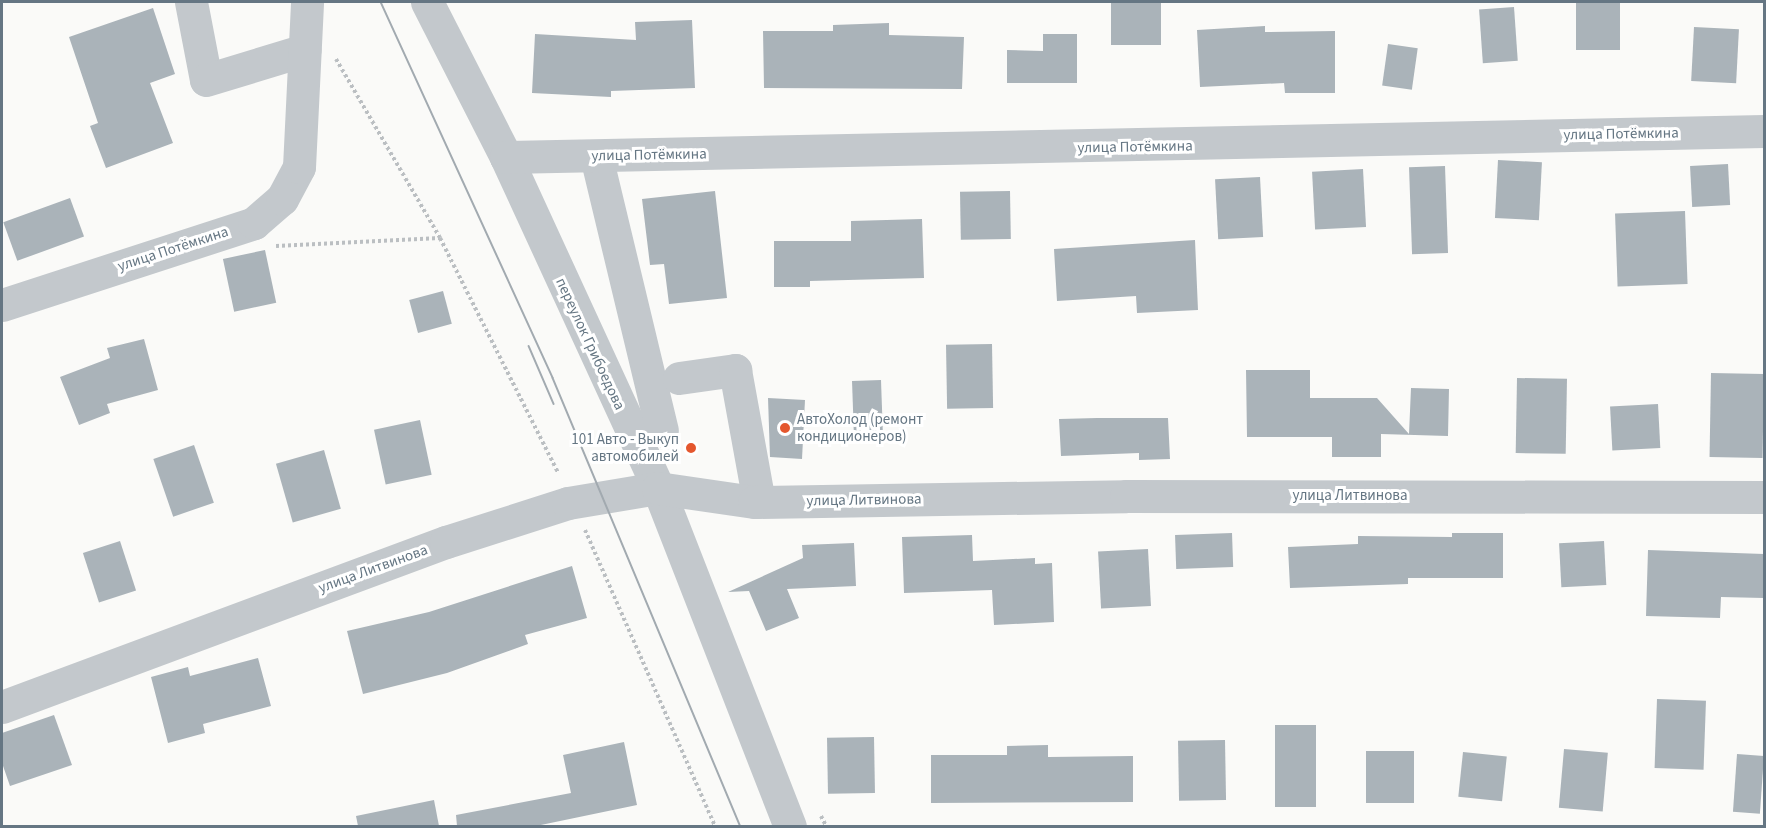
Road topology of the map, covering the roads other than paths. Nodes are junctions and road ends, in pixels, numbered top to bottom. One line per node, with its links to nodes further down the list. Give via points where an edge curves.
1 (191, 2): 4 (street, via 206,80)
2 (307, 2): 4 (street, улица Потёмкина)
3 (427, 2): 7 (street, переулок Грибоедова)
4 (318, 51): 8 (street, улица Потёмкина, via 298,167 282,199 254,223)
5 (1764, 131): 6 (street, улица Потёмкина)
6 (596, 156): 7 (street, улица Потёмкина); 10 (street)
7 (506, 157): 11 (street, переулок Грибоедова)
8 (2, 305)
9 (679, 378): 13 (street, via 735,370)
10 (662, 430)
11 (658, 488): 13 (street, улица Литвинова); 14 (street, улица Литвинова, via 568,503 446,542); 15 (street, переулок Грибоедова)
12 (1764, 497): 13 (street, улица Литвинова, via 1126,496)
13 (759, 502)
14 (2, 707)
15 (790, 826)

